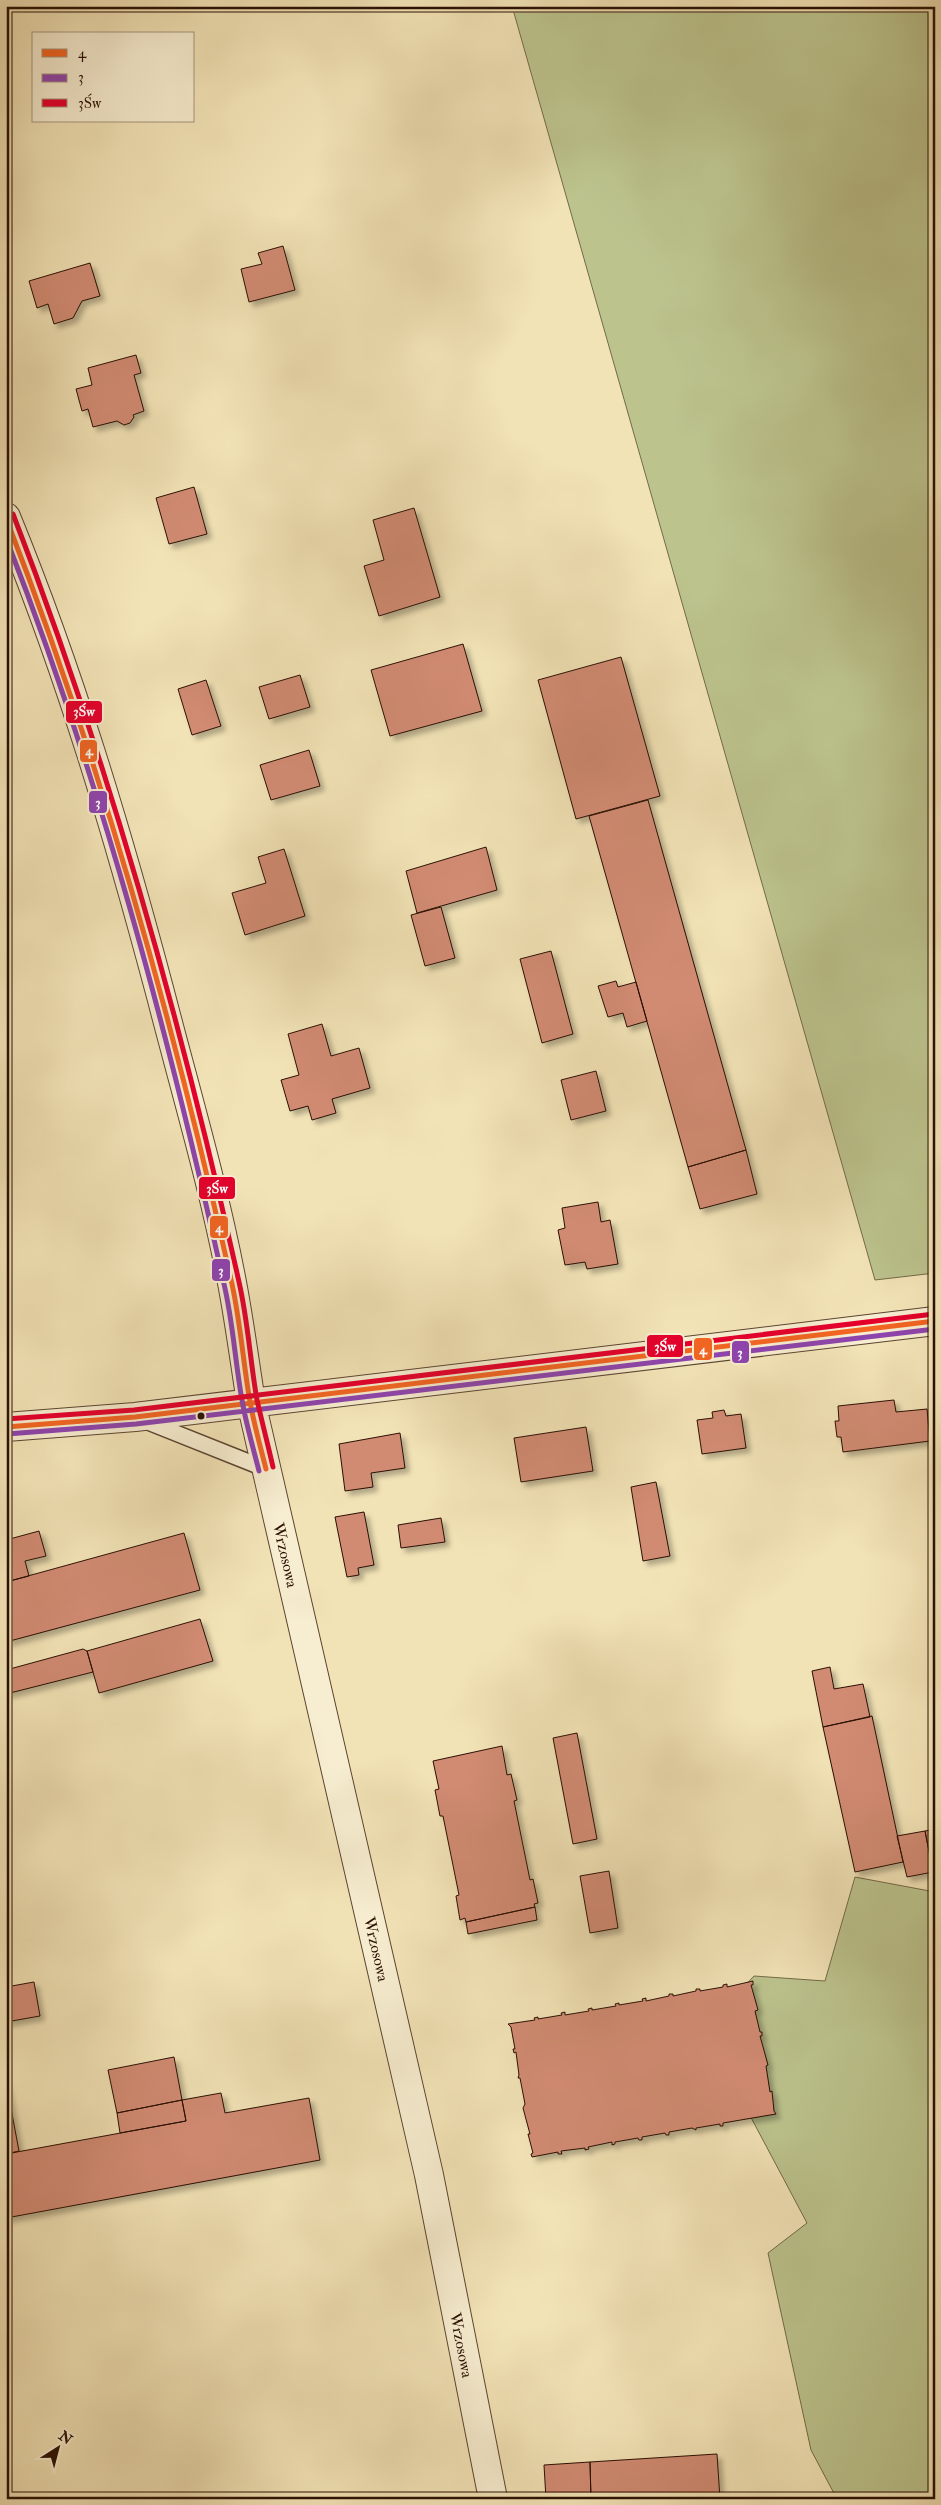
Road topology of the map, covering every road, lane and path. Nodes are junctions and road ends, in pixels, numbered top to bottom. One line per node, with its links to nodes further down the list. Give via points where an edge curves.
1 (6, 517): 3 (street, Wrzosowa, via 32,580 88,744 134,896 196,1130 231,1278)
2 (935, 1321): 3 (street)
3 (251, 1402): 4 (street); 6 (street, Wrzosowa)
4 (135, 1417): 5 (street); 6 (lane)
5 (6, 1427)
6 (266, 1469): 7 (street, Wrzosowa, via 429,2175)
7 (492, 2499)

